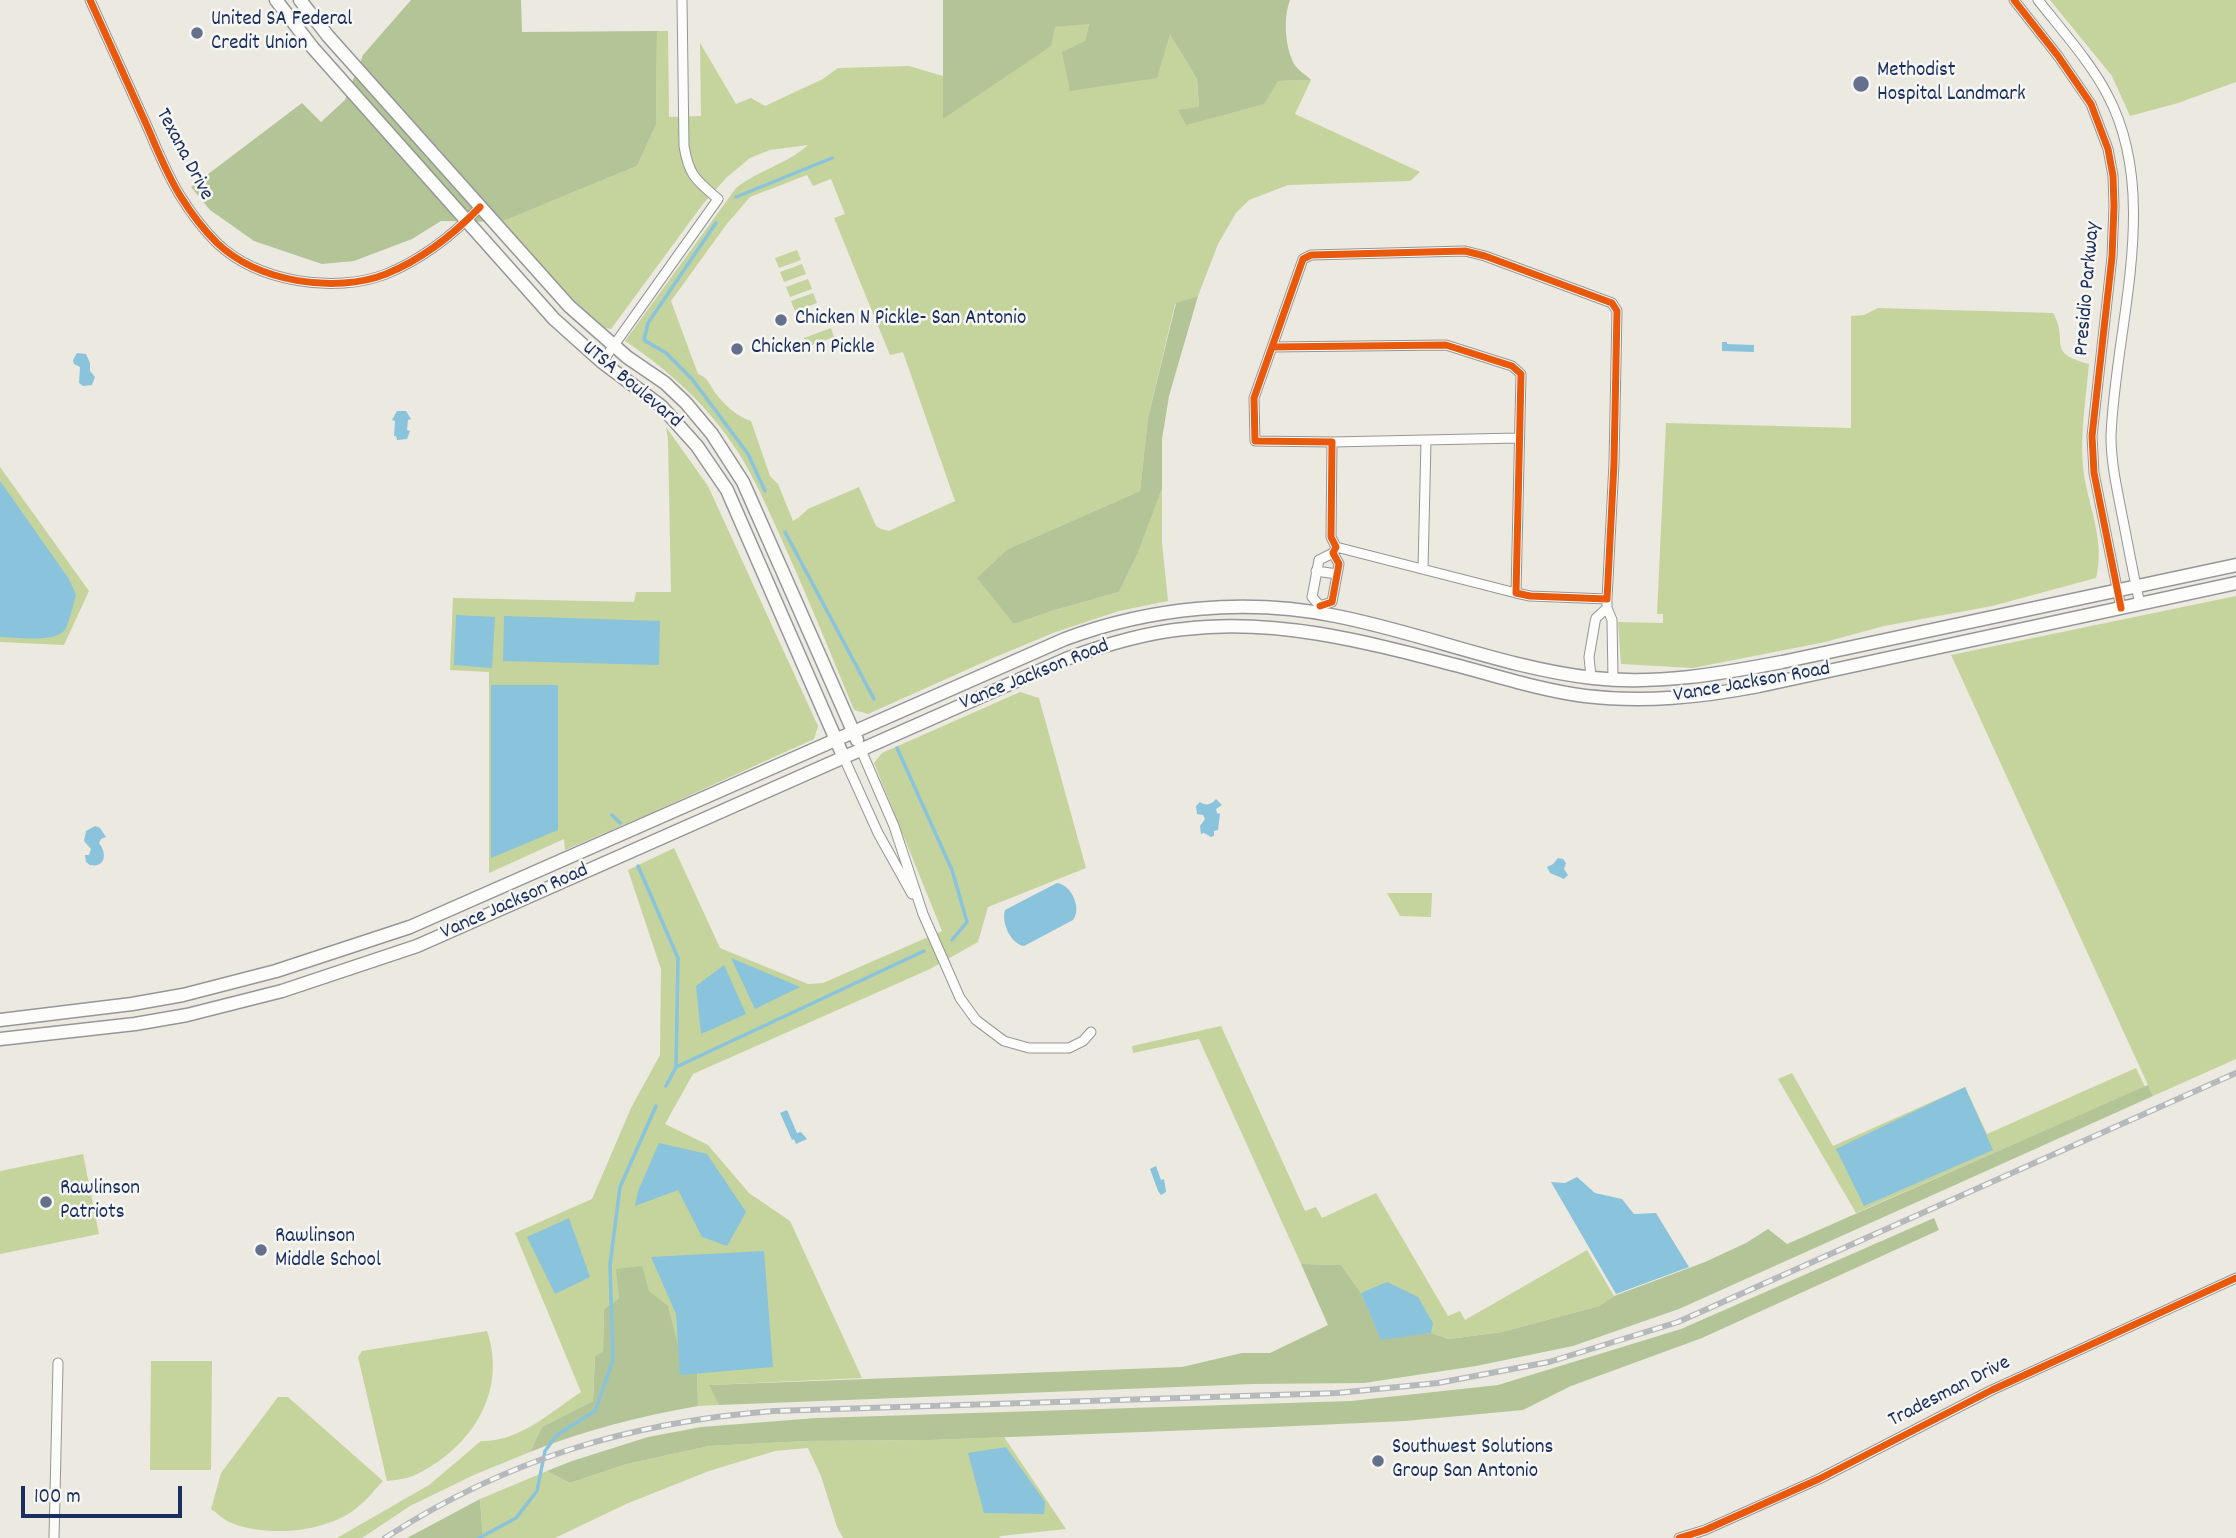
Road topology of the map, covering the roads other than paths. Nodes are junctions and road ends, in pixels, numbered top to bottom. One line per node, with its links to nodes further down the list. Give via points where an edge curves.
1 (90, 0): 12 (street, Texana Drive, via 181,198 233,256 274,275 337,285 399,269)
2 (275, 0): 8 (main road, UTSA Boulevard)
3 (300, 0): 7 (main road, UTSA Boulevard)
4 (682, 0): 13 (street, via 684,146 688,168 718,199)
5 (2014, 0): 10 (street, Presidio Parkway, via 2091,104)
6 (2038, 0): 9 (street, Presidio Parkway, via 2108,94)
7 (351, 62): 8 (street); 11 (main road, UTSA Boulevard)
8 (337, 74): 12 (main road, UTSA Boulevard)
9 (2126, 143): 10 (street); 16 (street, Presidio Parkway, via 2134,211)
10 (2108, 149): 15 (street, Presidio Parkway, via 2114,206)
11 (480, 207): 12 (street, Texana Drive); 13 (main road, UTSA Boulevard, via 569,306)
12 (466, 221): 17 (main road, UTSA Boulevard, via 554,319)
13 (613, 345): 17 (street); 38 (main road, UTSA Boulevard, via 676,393 728,456)
14 (1272, 348): 18 (street, via 1446,345 1512,366 1521,374); 20 (street, via 1254,398 1255,441); 30 (street, via 1303,259 1311,255 1465,251 1612,303 1617,311)
15 (2101, 351): 16 (street); 28 (street, Presidio Parkway, via 2092,436 2094,472)
16 (2120, 353): 27 (street, Presidio Parkway, via 2111,436 2113,470)
17 (602, 362): 39 (main road, UTSA Boulevard, via 679,424 727,490)
18 (1518, 438): 19 (street); 29 (street)
19 (1426, 440): 20 (street); 23 (street)
20 (1332, 442): 21 (street, via 1331,537)
21 (1335, 550): 23 (street); 24 (street, via 1319,560); 25 (street)
22 (2236, 565): 27 (main road, Vance Jackson Road)
23 (1423, 569): 29 (street)
24 (1316, 572): 25 (street); 33 (street, via 1312,597)
25 (1337, 574): 33 (street, via 1332,602)
26 (2236, 583): 31 (main road, Vance Jackson Road)
27 (2136, 585): 28 (main road, Vance Jackson Road); 31 (street, Presidio Parkway)
28 (2117, 590): 32 (street, Presidio Parkway); 37 (main road, Vance Jackson Road, via 1710,676)
29 (1517, 593): 30 (street)
30 (1607, 604): 34 (street, via 1597,618); 35 (street)
31 (2140, 604): 32 (main road, Vance Jackson Road)
32 (2121, 608): 40 (main road, Vance Jackson Road, via 1759,686 1665,699 1583,696 1366,642 1287,629 1184,628 1066,659)
33 (1319, 610): 36 (main road, Vance Jackson Road, via 1546,671); 38 (main road, Vance Jackson Road, via 1182,610 1098,627)
34 (1593, 636): 35 (street); 36 (street)
35 (1612, 637): 37 (street)
36 (1591, 677): 37 (main road, Vance Jackson Road)
37 (1613, 679)
38 (854, 733): 39 (main road, Vance Jackson Road); 40 (main road, UTSA Boulevard)
39 (836, 741): 41 (main road, UTSA Boulevard); 43 (main road, Vance Jackson Road, via 410,927 333,954 183,995)
40 (861, 750): 41 (main road, Vance Jackson Road); 42 (street, UTSA Boulevard, via 894,826)
41 (844, 758): 42 (street, UTSA Boulevard, via 878,833); 45 (main road, Vance Jackson Road, via 417,946 339,973 187,1015)
42 (923, 914): 44 (street, UTSA Boulevard, via 960,998 976,1020 1004,1041 1028,1048 1069,1048)
43 (0, 1020)
44 (1091, 1032)
45 (0, 1039)
46 (2236, 1278): 49 (street, Tradesman Drive, via 1992,1390 1819,1479)
47 (58, 1363): 48 (street)
48 (54, 1538)
49 (1679, 1538)

